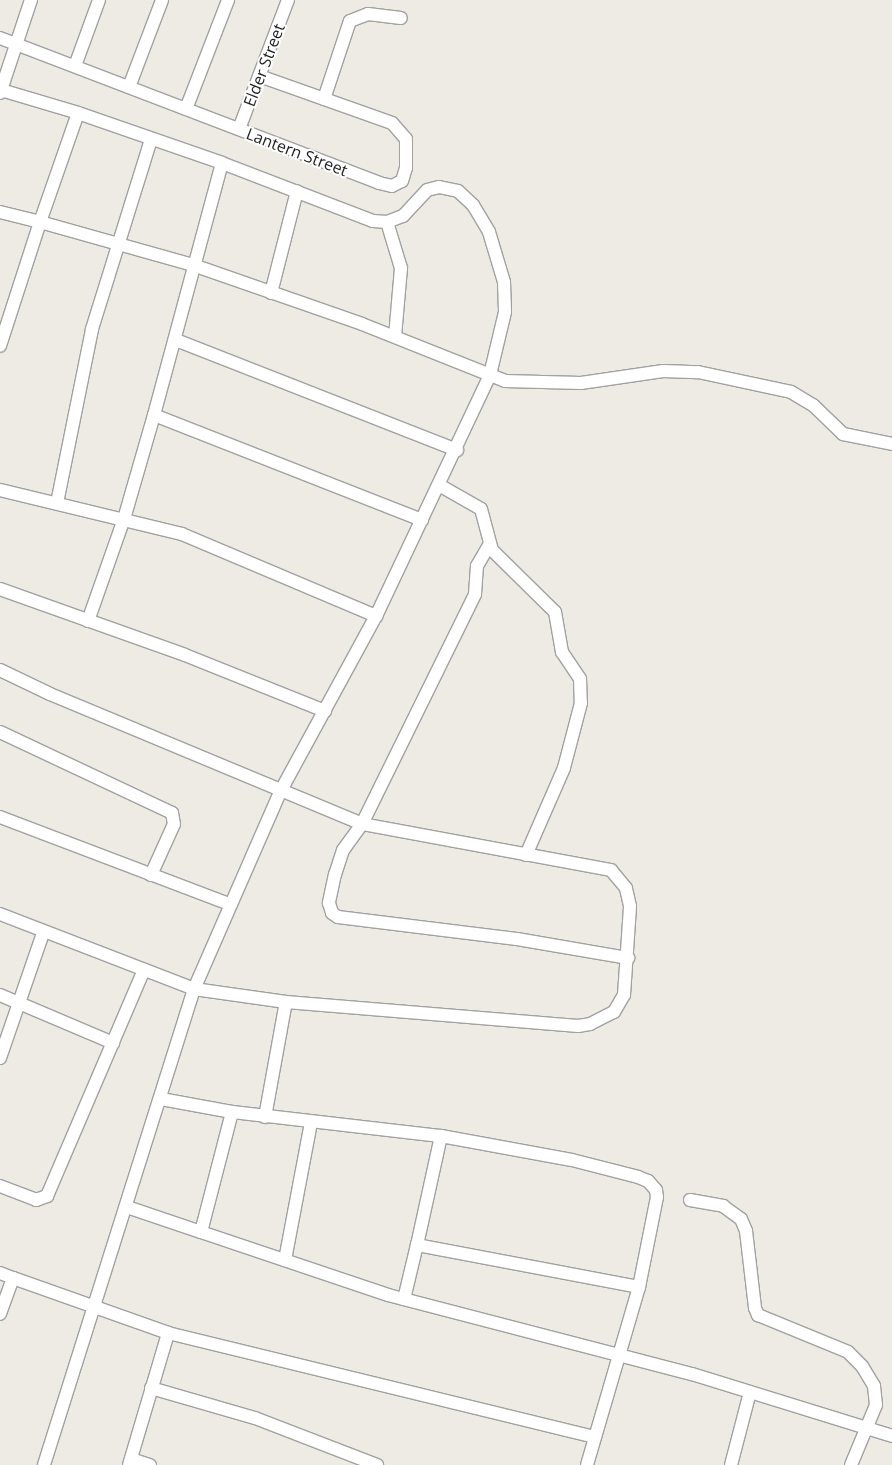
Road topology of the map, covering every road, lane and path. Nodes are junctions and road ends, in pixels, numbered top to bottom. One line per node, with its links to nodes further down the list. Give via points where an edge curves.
1 (31, 0): 8 (street)
2 (100, 0): 9 (street)
3 (162, 0): 11 (street)
4 (228, 0): 14 (street)
5 (288, 0): 10 (street, Elder Street)
6 (401, 18): 13 (street, via 368,14 350,20)
7 (0, 38): 8 (street, Lantern Street)
8 (16, 44): 9 (street, Lantern Street); 12 (street)
9 (75, 66): 11 (street, Lantern Street)
10 (259, 76): 13 (street, Lantern Street); 16 (street, Elder Street)
11 (129, 87): 14 (street, Lantern Street)
12 (0, 91): 15 (street)
13 (324, 99): 16 (street, Lantern Street, via 392,123 406,139 406,168 402,181 392,186 379,183)
14 (186, 109): 16 (street, Lantern Street)
15 (78, 113): 17 (street); 21 (street)
16 (239, 129)
17 (151, 139): 18 (street); 23 (street)
18 (222, 163): 19 (street); 24 (street)
19 (297, 191): 22 (street, via 355,215); 25 (street)
20 (0, 212): 21 (street)
21 (40, 222): 23 (street); 28 (street)
22 (387, 222): 26 (street, via 401,268); 29 (street, via 403,216 427,190 439,187 458,191 473,205 489,232 504,282 505,312)
23 (117, 242): 24 (street); 35 (street, via 92,329)
24 (193, 265): 25 (street); 27 (street)
25 (271, 293): 26 (street)
26 (395, 336): 29 (street)
27 (176, 340): 30 (street); 32 (street)
28 (0, 346)
29 (490, 375): 31 (street, via 505,381 535,384 594,382 664,371 698,372 791,392 813,405 843,434); 32 (street)
30 (154, 415): 36 (street); 37 (street)
31 (892, 444)
32 (457, 450): 33 (street)
33 (439, 485): 37 (street); 38 (street, via 481,509)
34 (0, 490): 35 (street)
35 (57, 503): 36 (street)
36 (124, 518): 40 (street, via 204,542); 41 (street)
37 (422, 520): 40 (street)
38 (489, 545): 47 (street, via 477,566 475,594); 48 (street, via 556,612 562,652 580,679 582,690 564,768)
39 (0, 589): 41 (street)
40 (376, 616): 43 (street)
41 (88, 621): 43 (street, via 185,655)
42 (0, 670): 45 (street)
43 (325, 711): 45 (street)
44 (0, 732): 49 (street, via 172,813 174,824)
45 (281, 790): 47 (street); 50 (street)
46 (0, 817): 49 (street)
47 (362, 824): 48 (street); 53 (street, via 344,850 335,874 330,903 332,913 338,917 517,939)
48 (526, 855): 53 (street, via 605,868 620,879 630,906)
49 (151, 875): 50 (street)
50 (229, 904): 55 (street)
51 (0, 914): 52 (street)
52 (43, 933): 54 (street); 58 (street)
53 (628, 958): 57 (street, via 624,995 618,1008 582,1026)
54 (144, 970): 55 (street); 59 (street)
55 (194, 989): 57 (street); 61 (street)
56 (0, 995): 58 (street)
57 (286, 1002): 63 (street)
58 (19, 1003): 59 (street); 60 (street)
59 (113, 1043): 66 (street, via 47,1196 36,1200)
60 (0, 1058)
61 (161, 1099): 62 (street); 68 (street)
62 (232, 1112): 63 (street); 69 (street)
63 (265, 1116): 64 (street)
64 (311, 1123): 65 (street); 71 (street)
65 (441, 1136): 70 (street); 74 (street, via 572,1160 648,1181 658,1198)
66 (0, 1186)
67 (690, 1200): 82 (street, via 723,1206 741,1219 746,1230 754,1308 758,1315 857,1359 876,1396)
68 (127, 1207): 69 (street); 76 (street)
69 (201, 1232): 71 (street)
70 (417, 1245): 74 (street); 75 (street)
71 (285, 1260): 75 (street)
72 (0, 1273): 73 (street)
73 (13, 1278): 76 (street); 77 (street)
74 (639, 1286): 79 (street)
75 (404, 1299): 79 (street)
76 (93, 1308): 78 (street); 86 (street)
77 (0, 1314)
78 (168, 1334): 80 (street); 84 (street)
79 (621, 1354): 81 (street); 84 (street)
80 (151, 1388): 85 (street); 88 (street, via 255,1418)
81 (750, 1392): 82 (street); 90 (street)
82 (868, 1429): 83 (street); 91 (street)
83 (892, 1436)
84 (595, 1437): 89 (street)
85 (130, 1462): 87 (street)
86 (44, 1465)
87 (150, 1465)
88 (376, 1465)
89 (587, 1465)
90 (731, 1465)
91 (851, 1465)

